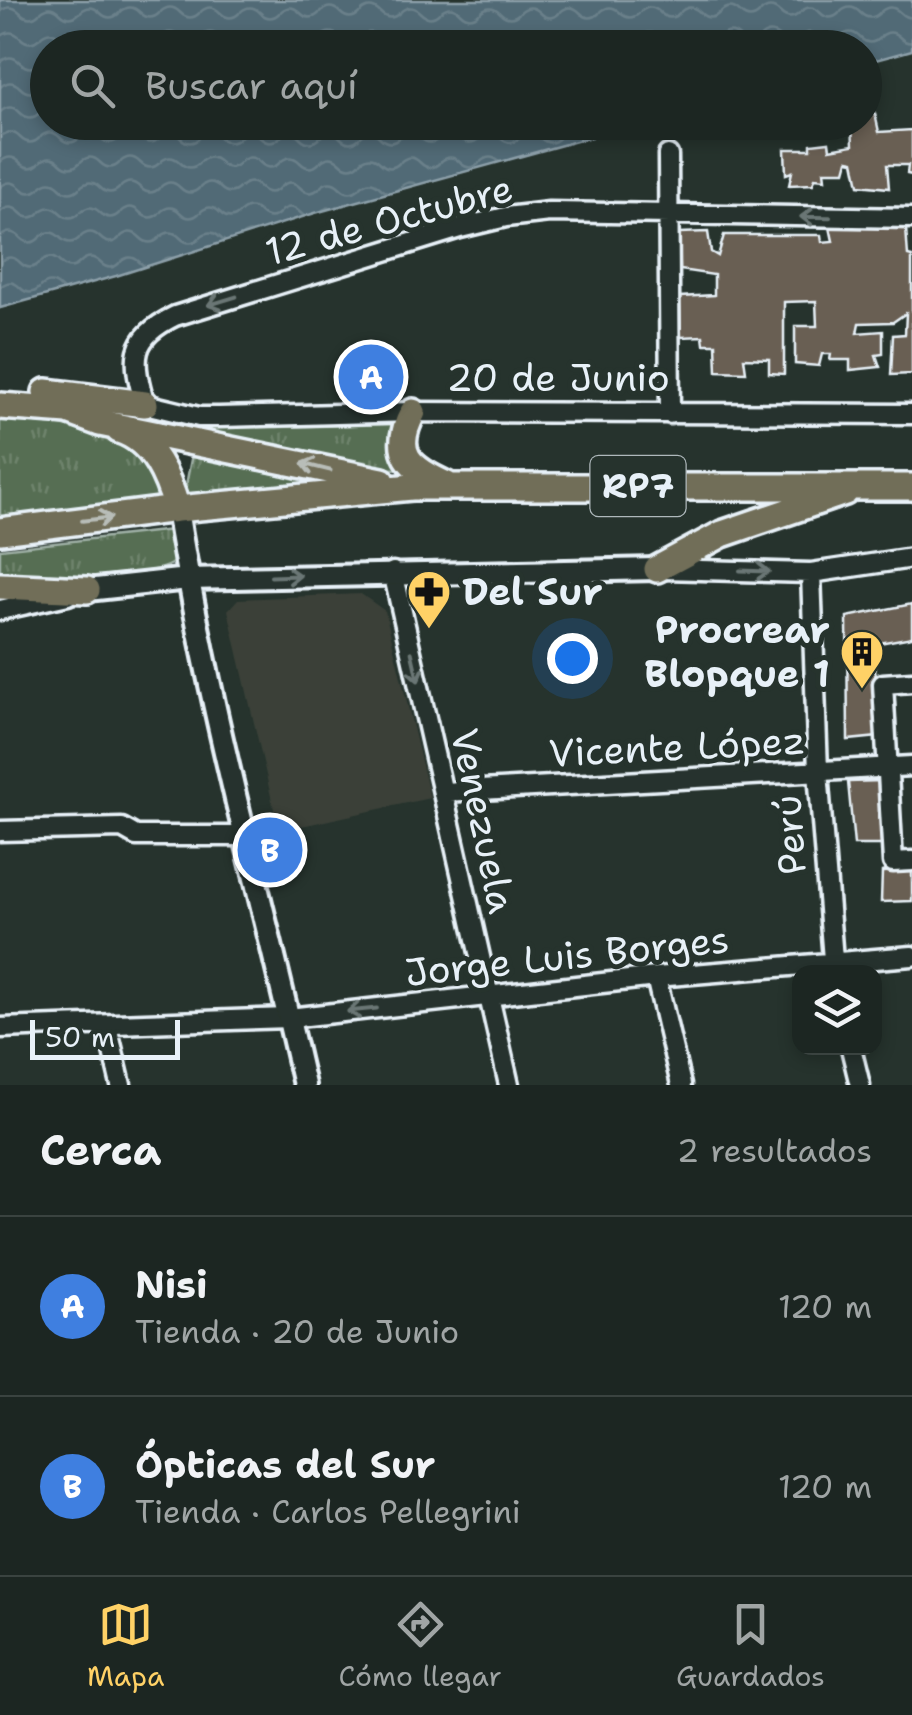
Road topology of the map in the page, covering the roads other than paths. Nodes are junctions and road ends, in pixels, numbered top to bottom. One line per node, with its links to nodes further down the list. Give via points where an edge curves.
1 (668, 156): 2 (street)
2 (669, 216): 3 (street, 12 de Octubre, one-way to 2); 5 (street, 12 de Octubre, one-way to 5, via 506,217 175,316 155,325 138,350); 7 (street)
3 (912, 218)
4 (0, 403): 5 (main road, via 45,392); 9 (main road, RP7, via 68,411)
5 (145, 404): 10 (street, 20 de Junio)
6 (412, 412): 7 (street, 20 de Junio); 10 (street, 20 de Junio); 14 (main road, via 401,445 405,456)
7 (670, 414): 8 (street, 20 de Junio)
8 (912, 414)
9 (100, 423): 10 (main road, RP7); 15 (main road, via 128,432 162,466)
10 (194, 428): 13 (main road, RP7, one-way to 10); 15 (main road, via 180,456)
11 (864, 486): 12 (main road, RP7); 14 (main road, RP7); 18 (main road, via 722,534)
12 (912, 486)
13 (412, 487): 14 (main road, RP7); 15 (main road, RP7)
14 (452, 487)
15 (177, 509): 16 (main road, RP7, one-way to 15); 21 (street)
16 (0, 531)
17 (912, 558): 20 (street)
18 (657, 569): 19 (street); 20 (street, one-way to 20)
19 (393, 572): 21 (street, one-way to 19); 29 (street, Venezuela, one-way to 29)
20 (812, 573): 28 (street, Perú)
21 (188, 579): 23 (street); 31 (street)
22 (0, 586): 23 (main road)
23 (88, 590): 24 (street)
24 (0, 610)
25 (912, 682): 27 (street, via 884,684)
26 (912, 766): 27 (street, Vicente López)
27 (887, 767): 28 (street, Vicente López); 32 (street, via 893,862)
28 (818, 772): 29 (street, Vicente López); 34 (street, Perú)
29 (445, 792): 38 (street, Venezuela)
30 (0, 831): 31 (street, via 122,828 136,836)
31 (244, 836): 39 (street)
32 (912, 861)
33 (912, 956): 35 (street, Jorge Luis Borges)
34 (833, 965)
35 (853, 965)
36 (792, 970): 37 (street, Jorge Luis Borges)
37 (656, 978): 38 (street, Jorge Luis Borges); 46 (street)
38 (488, 997): 39 (street, Jorge Luis Borges, one-way to 39); 45 (street, Venezuela)
39 (289, 1018): 40 (street, Jorge Luis Borges); 44 (street)
40 (107, 1026): 41 (street, Jorge Luis Borges); 43 (street)
41 (0, 1028)
42 (854, 1055): 47 (street)
43 (121, 1085)
44 (304, 1085)
45 (509, 1085)
46 (681, 1085)
47 (860, 1085)

